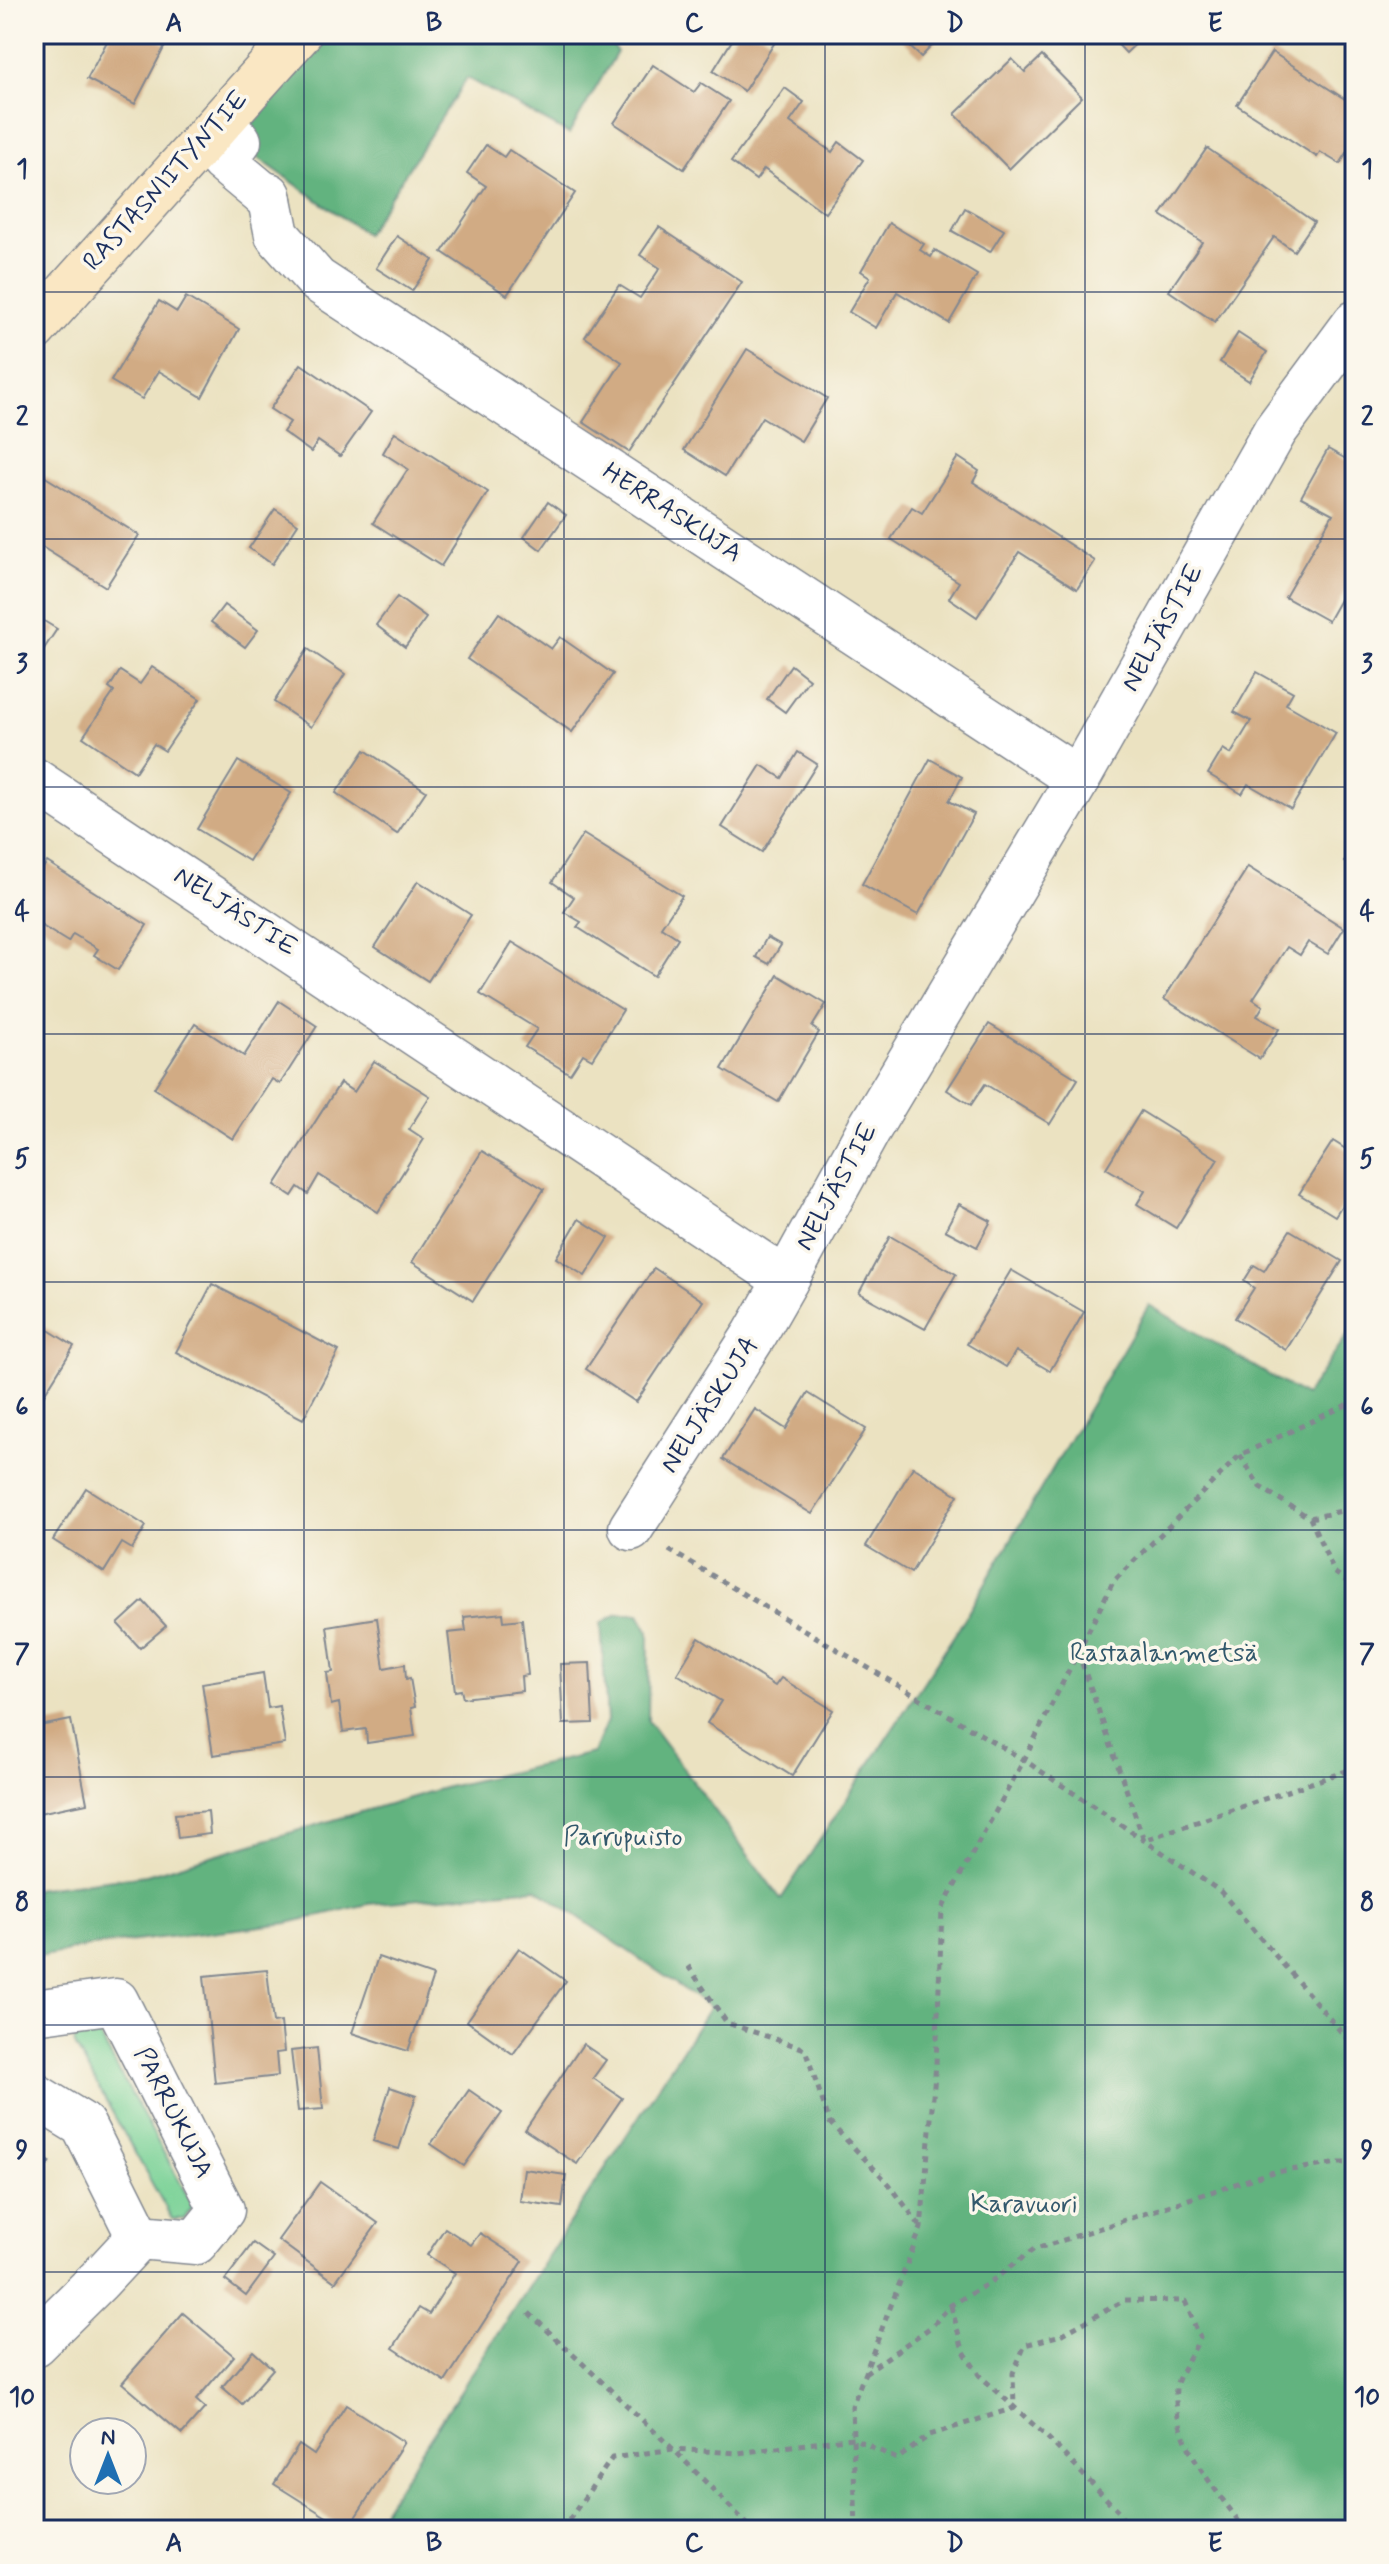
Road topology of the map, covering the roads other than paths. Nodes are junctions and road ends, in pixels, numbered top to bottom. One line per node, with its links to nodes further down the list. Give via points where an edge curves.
1 (299, 34): 4 (street, RASTASNIITYNTIE)
2 (239, 141): 5 (street, HERRASKUJA, via 222,160 272,210 317,280)
3 (1355, 323): 5 (street, NELJÄSTIE, via 1275,431)
4 (34, 329)
5 (1078, 779): 7 (street, NELJÄSTIE, via 869,1129)
6 (34, 780): 7 (street, NELJÄSTIE)
7 (786, 1280): 8 (street, NELJÄSKUJA)
8 (631, 1528)
9 (34, 2012): 11 (street, PARRUKUJA, via 116,2001 222,2210 196,2242)
10 (34, 2095): 11 (street, via 83,2125)
11 (139, 2237): 12 (street)
12 (34, 2344)

